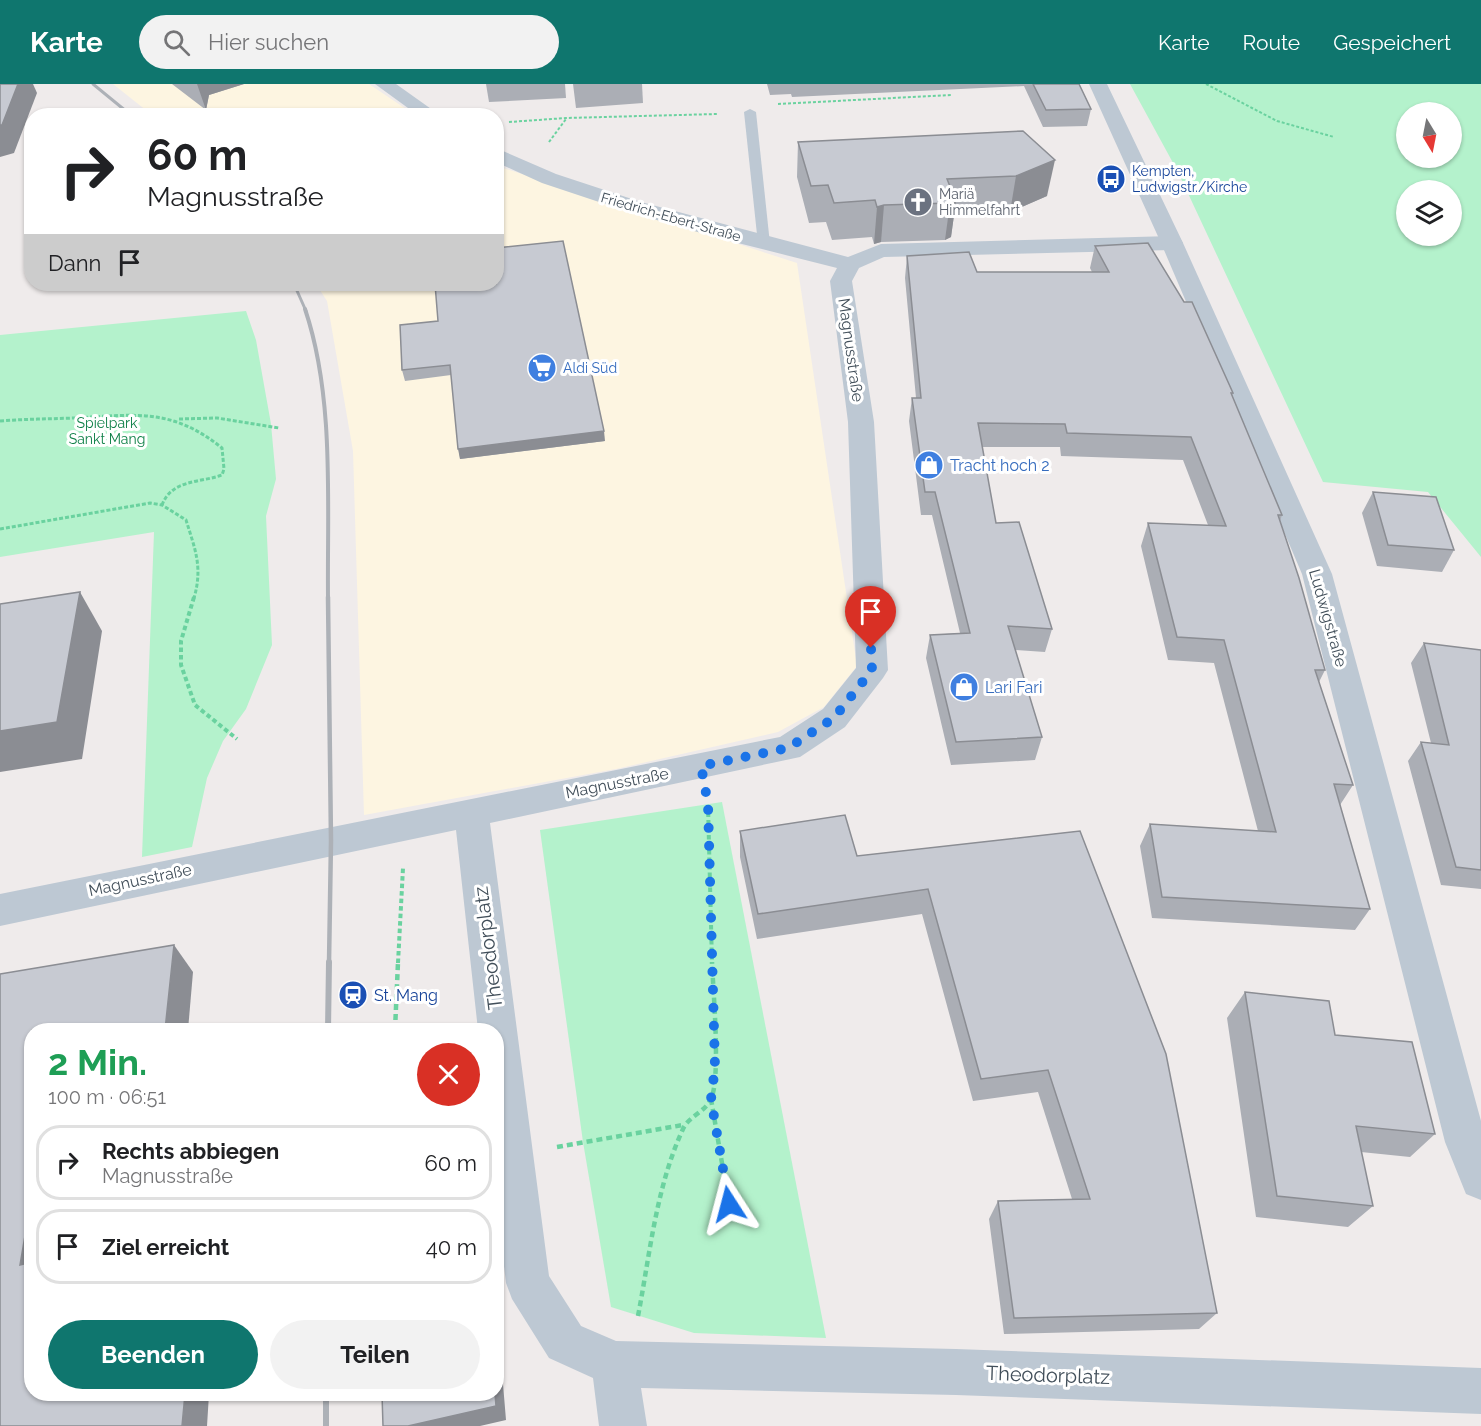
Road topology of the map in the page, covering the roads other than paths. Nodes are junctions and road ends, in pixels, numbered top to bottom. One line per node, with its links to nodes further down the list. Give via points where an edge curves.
1 (384, 84): 3 (street)
2 (1098, 84): 6 (street, Ludwigstraße)
3 (420, 108)
4 (750, 112): 7 (lane)
5 (504, 158): 7 (street, Friedrich-Ebert-Straße, via 555,181 639,209)
6 (1172, 243): 8 (street, via 881,251); 13 (street, Ludwigstraße, via 1317,574 1466,1142)
7 (764, 244): 8 (street, Friedrich-Ebert-Straße)
8 (850, 264): 9 (street, Magnusstraße, via 841,281 861,422 872,670 834,718 788,748)
9 (471, 812): 10 (street, Magnusstraße); 11 (street, Theodorplatz)
10 (0, 910)
11 (494, 1023)
12 (504, 1102): 14 (street, Theodorplatz, via 528,1283 565,1342)
13 (1481, 1179)
14 (622, 1364): 15 (street, Theodorplatz); 16 (street)
15 (1481, 1391)
16 (623, 1426)

